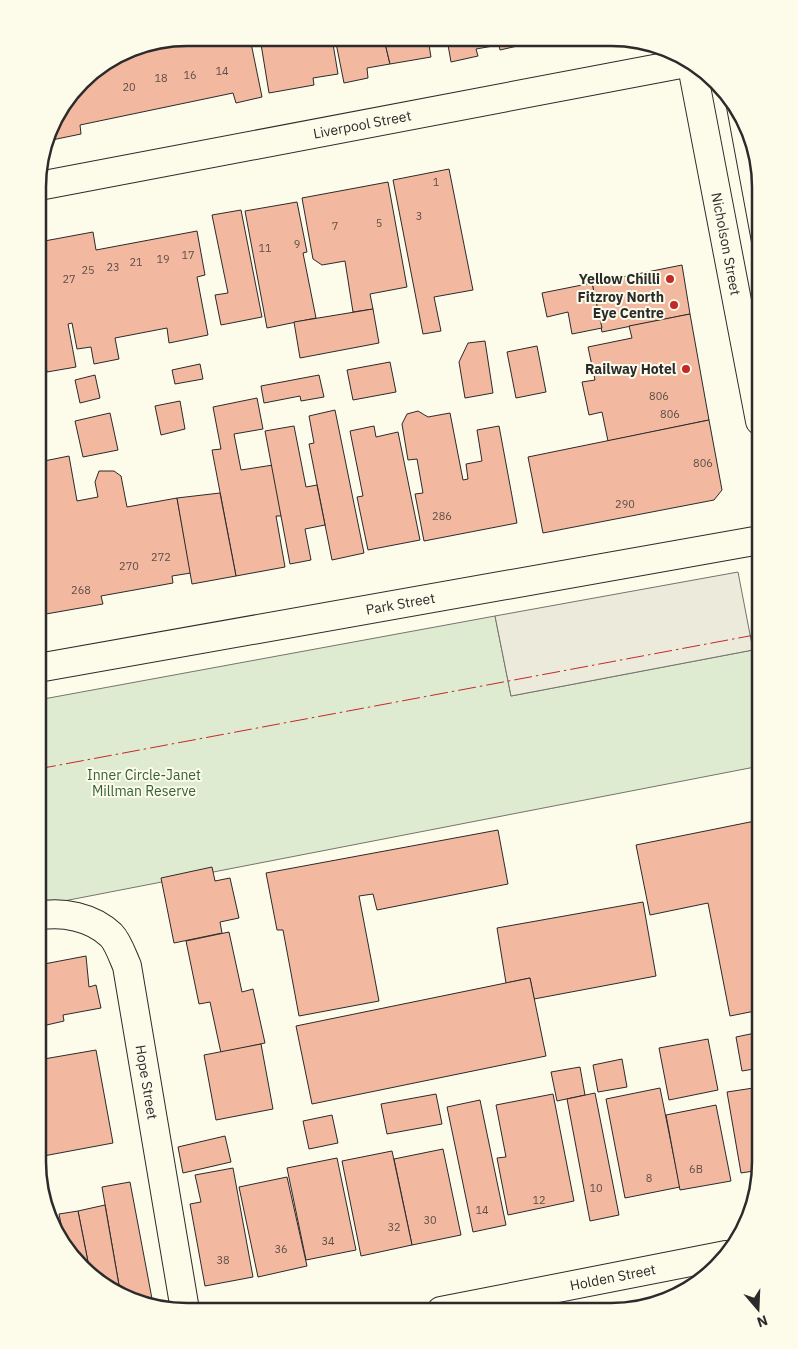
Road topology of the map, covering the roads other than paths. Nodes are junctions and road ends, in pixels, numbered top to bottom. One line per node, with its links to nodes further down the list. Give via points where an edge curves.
1 (679, 64): 3 (street, Liverpool Street)
2 (693, 73): 4 (street, Nicholson Street)
3 (46, 185)
4 (752, 379)
5 (752, 541): 6 (street, Park Street)
6 (46, 667)
7 (46, 915): 9 (street, Hope Street, via 83,918 112,935 127,966)
8 (715, 1257): 10 (street, Holden Street)
9 (184, 1303)
10 (482, 1303)

